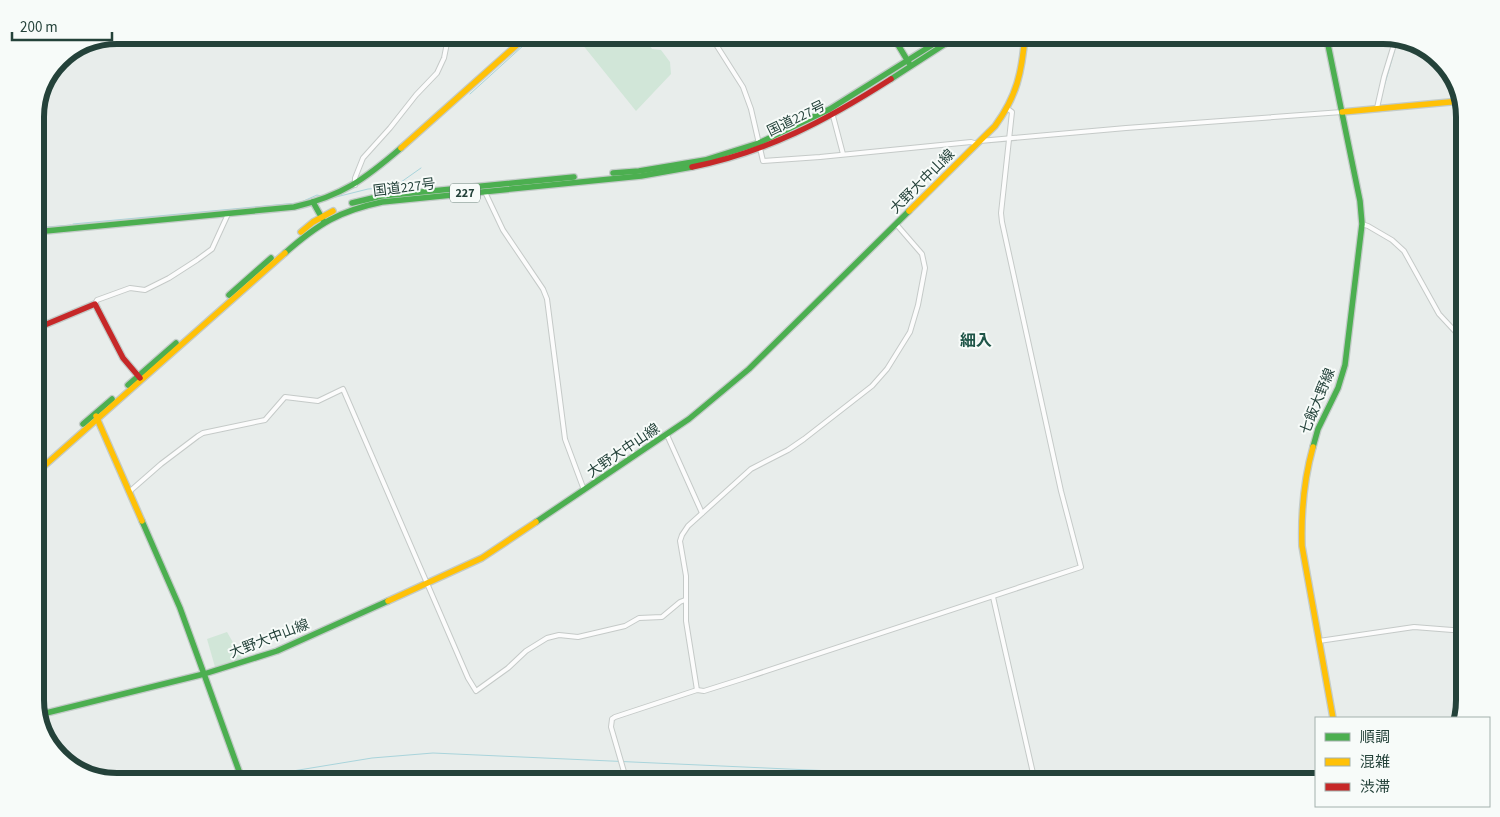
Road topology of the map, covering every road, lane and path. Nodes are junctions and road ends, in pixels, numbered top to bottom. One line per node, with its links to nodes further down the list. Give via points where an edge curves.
1 (447, 44): 20 (street, via 437,73 363,158)
2 (518, 44): 20 (main road)
3 (716, 44): 18 (street, via 743,88)
4 (897, 44): 10 (main road)
5 (935, 44): 10 (main road, 国道227号 / 227)
6 (944, 44): 10 (main road, 国道227号 / 227)
7 (1024, 44): 13 (main road, 大野大中山線, via 1021,76)
8 (1327, 44): 15 (main road, 七飯大野線)
9 (1394, 45): 12 (street)
10 (909, 63): 14 (main road, 国道227号 / 227)
11 (1455, 102): 12 (main road)
12 (1378, 108): 15 (main road)
13 (1008, 109): 16 (street, via 1012,112); 17 (main road, 大野大中山線)
14 (831, 112): 18 (main road, 国道227号 / 227, via 795,134); 19 (street)
15 (1342, 112): 16 (street); 26 (main road, 七飯大野線)
16 (1009, 139): 17 (street); 40 (street, via 1002,222 1061,491 1081,567)
17 (978, 142): 19 (street); 25 (main road, 大野大中山線)
18 (759, 146): 19 (street, via 763,161); 21 (main road, 国道227号 / 227, via 682,170)
19 (843, 154)
20 (355, 185): 22 (main road)
21 (484, 188): 24 (main road, 国道227号 / 227, via 382,202); 36 (street, via 503,230 545,293 566,439)
22 (313, 202): 23 (main road, via 296,207); 24 (main road)
23 (228, 214): 27 (main road); 28 (street, via 212,249 197,260 145,290 130,288 97,300)
24 (322, 219): 31 (main road, 国道227号 / 227)
25 (896, 224): 33 (main road, 大野大中山線, via 749,369); 38 (street, via 922,254 925,268 912,327 887,369 872,386 804,440 751,469)
26 (1362, 224): 30 (street, via 1404,251 1439,314); 43 (main road, 七飯大野線, via 1345,365 1312,444 1301,520 1302,546)
27 (44, 231)
28 (95, 304): 29 (main road); 31 (main road, via 123,358)
29 (44, 325)
30 (1456, 332)
31 (140, 378): 32 (main road, 国道227号 / 227)
32 (97, 416): 34 (main road, 国道227号 / 227); 35 (main road, 国道227号 / 227); 37 (main road)
33 (667, 435): 36 (main road, 大野大中山線); 38 (street)
34 (44, 460)
35 (44, 466)
36 (584, 490): 39 (main road, 大野大中山線, via 482,558)
37 (129, 492): 39 (street, via 203,433 265,420 285,397 318,401 343,389); 44 (main road, via 180,608)
38 (702, 513): 41 (street, via 688,526 680,541 686,576)
39 (428, 584): 41 (street, via 476,692 547,638 559,635 578,637 625,626 639,618 662,617); 44 (main road, 大野大中山線, via 277,651)
40 (993, 597): 45 (street, via 704,691); 50 (street)
41 (685, 600): 45 (street)
42 (1456, 630): 43 (street, via 1414,627)
43 (1319, 640): 47 (main road, 七飯大野線)
44 (204, 674): 46 (main road, 大野大中山線); 48 (main road)
45 (697, 690): 49 (street, via 612,719 611,727)
46 (45, 713)
47 (1333, 717)
48 (240, 773)
49 (624, 773)
50 (1032, 773)

